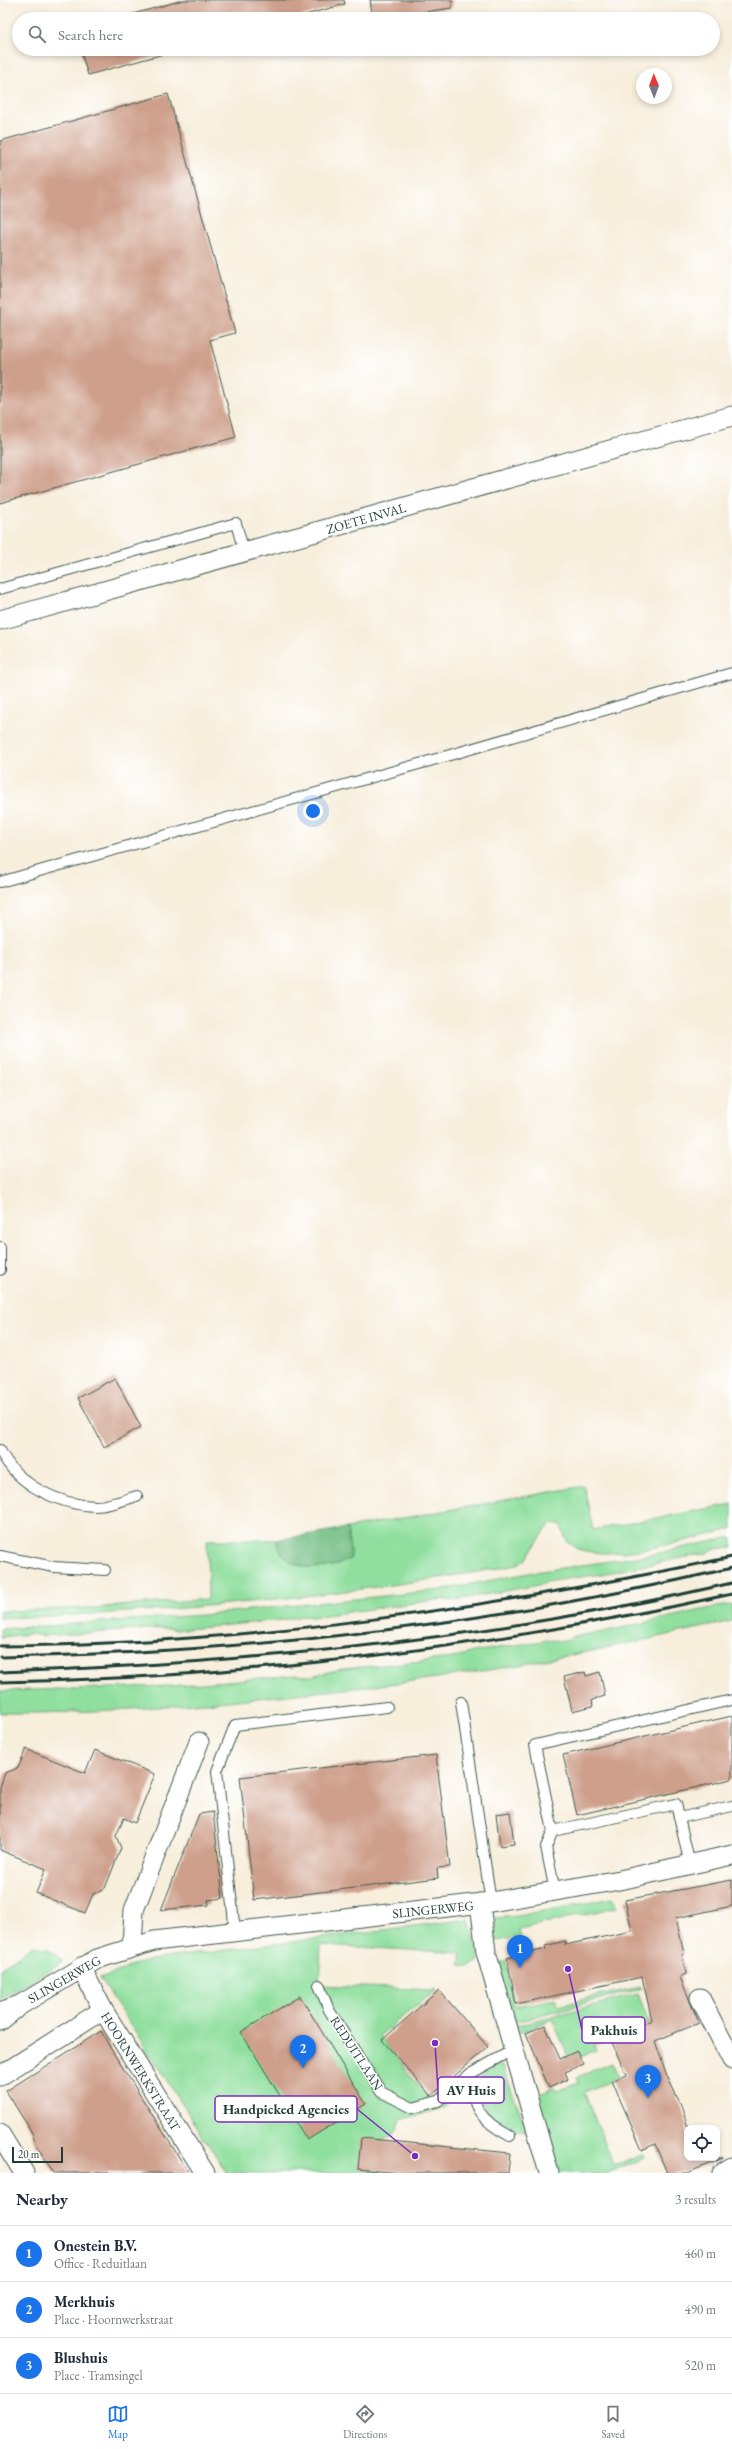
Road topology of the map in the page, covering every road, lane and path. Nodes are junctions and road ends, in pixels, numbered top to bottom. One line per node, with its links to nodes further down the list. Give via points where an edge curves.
1 (732, 416): 2 (street, ZOETE INVAL)
2 (244, 552): 3 (lane, via 236,523); 4 (street, ZOETE INVAL)
3 (0, 589)
4 (0, 620)
5 (732, 673): 6 (lane)
6 (0, 882)
7 (0, 1247): 8 (lane)
8 (0, 1270)
9 (0, 1450): 10 (lane, via 11,1469 24,1480 68,1502 97,1506)
10 (137, 1496)
11 (0, 1556): 12 (lane, via 54,1567)
12 (105, 1570)
13 (732, 1700): 19 (lane, via 535,1745)
14 (461, 1702): 23 (lane)
15 (387, 1707): 24 (lane, via 235,1725 217,1771)
16 (199, 1742): 25 (street, via 134,1910)
17 (732, 1806): 18 (lane)
18 (679, 1818): 19 (lane, via 676,1804); 21 (lane)
19 (553, 1831): 22 (lane, via 546,1847)
20 (732, 1855): 21 (street, SLINGERWEG)
21 (690, 1865): 22 (street, SLINGERWEG)
22 (555, 1891): 23 (street, SLINGERWEG)
23 (485, 1902): 24 (street, SLINGERWEG); 33 (street, via 486,1952)
24 (235, 1931): 25 (street, SLINGERWEG, via 165,1939)
25 (132, 1946): 26 (street, SLINGERWEG)
26 (81, 1967): 29 (street, SLINGERWEG); 30 (street, HOORNWERKSTRAAT)
27 (319, 1985): 35 (lane, REDUITLAAN, via 330,2010 381,2092 413,2108 438,2101)
28 (700, 1998): 34 (street)
29 (20, 2005): 31 (street, SLINGERWEG); 32 (street, SLINGERWEG)
30 (103, 2010): 36 (street); 41 (street, HOORNWERKSTRAAT)
31 (0, 2012)
32 (0, 2021)
33 (513, 2050): 35 (lane, REDUITLAAN); 42 (street)
34 (732, 2060)
35 (470, 2074): 38 (lane, via 471,2091 482,2117 492,2127)
36 (0, 2076)
37 (0, 2134): 40 (street)
38 (510, 2136)
39 (732, 2167): 43 (street)
40 (24, 2173)
41 (205, 2173)
42 (549, 2173)
43 (722, 2173)

